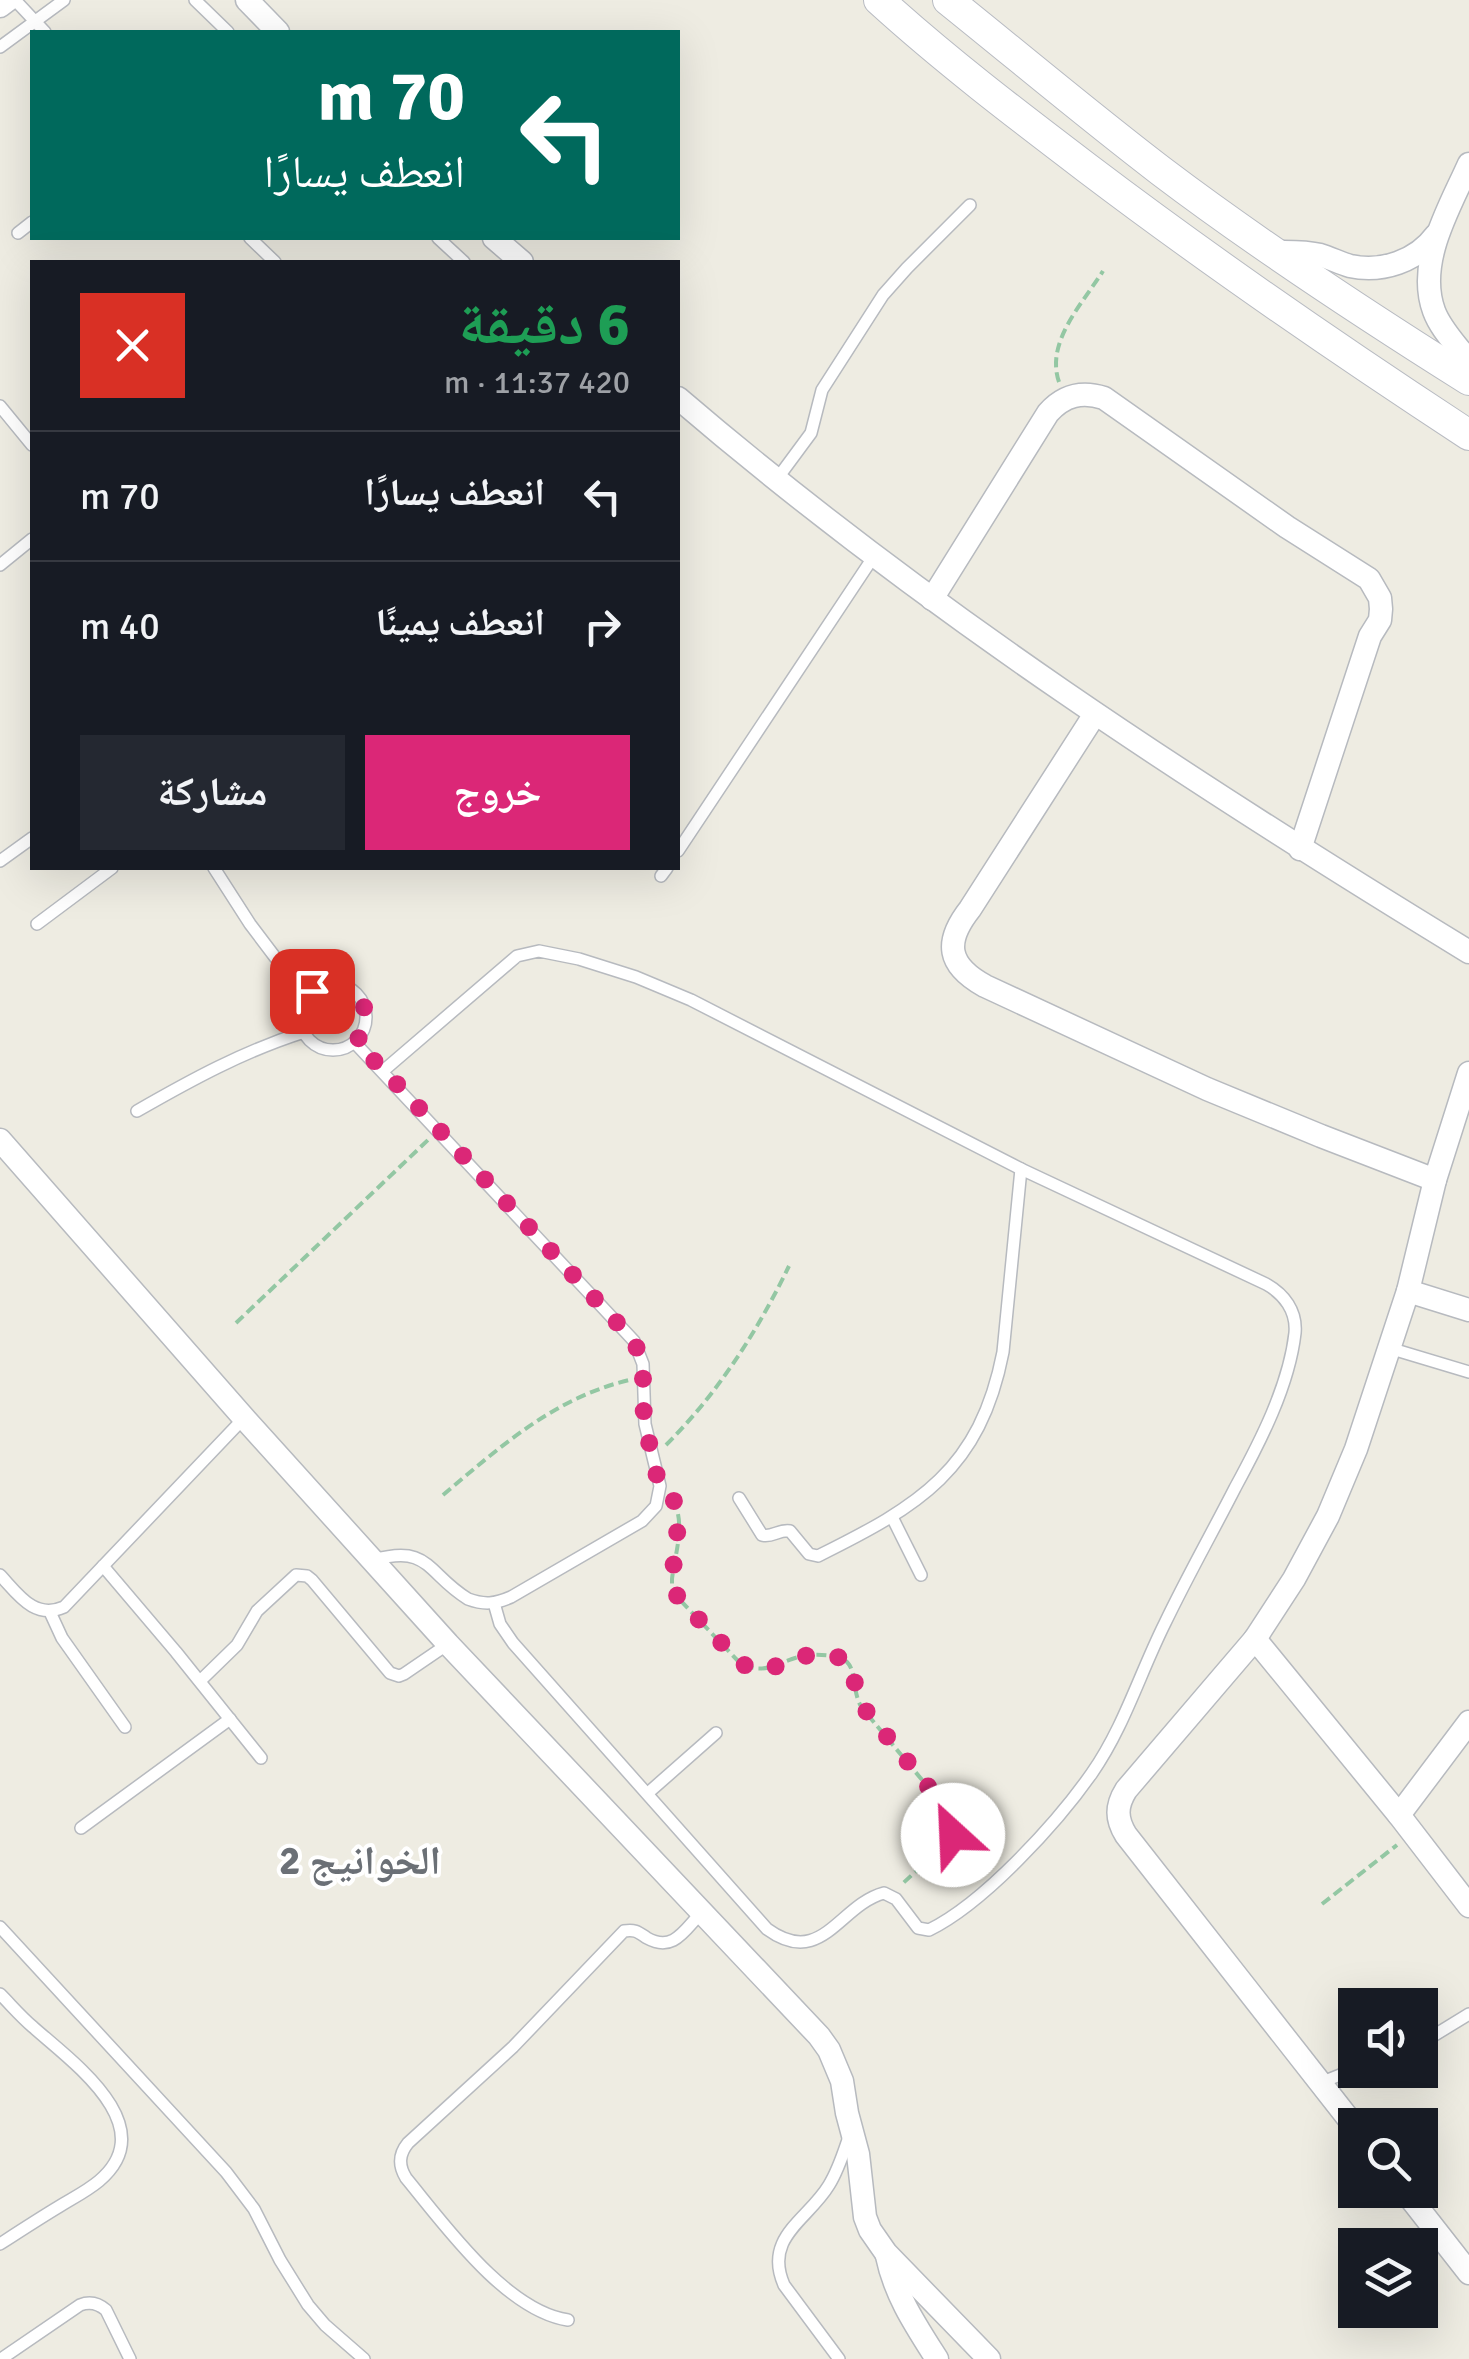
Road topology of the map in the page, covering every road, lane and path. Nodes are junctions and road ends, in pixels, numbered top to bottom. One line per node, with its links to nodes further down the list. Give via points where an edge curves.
1 (11, 0): 7 (street); 8 (lane)
2 (64, 0): 8 (lane)
3 (195, 0): 10 (lane)
4 (246, 0): 11 (street)
5 (879, 0): 13 (street)
6 (948, 0): 14 (street)
7 (0, 6)
8 (34, 22): 9 (lane); 12 (lane)
9 (43, 30)
10 (226, 30)
11 (276, 30)
12 (0, 47)
13 (943, 56): 14 (street, via 954,41 966,40 1024,83); 35 (street, via 1179,237)
14 (1054, 86): 23 (street)
15 (1469, 164): 18 (street)
16 (970, 205): 37 (lane, via 883,295 822,390 811,433)
17 (30, 224): 19 (lane)
18 (1441, 228): 23 (street, via 1418,253 1387,266); 28 (street, via 1428,274 1430,298)
19 (18, 233)
20 (252, 240): 24 (lane)
21 (440, 240): 25 (lane)
22 (496, 240): 26 (street)
23 (1272, 252): 29 (street)
24 (273, 260)
25 (462, 260)
26 (520, 260)
27 (1104, 271): 30 (path, via 1055,352 1056,376)
28 (1469, 362)
29 (1469, 380)
30 (1068, 397): 33 (street, via 1092,394); 34 (street)
31 (680, 400): 37 (street)
32 (0, 406): 36 (lane)
33 (1121, 411): 34 (street, via 1077,409); 45 (street, via 1360,572 1380,598 1380,620)
34 (1038, 431): 41 (street)
35 (1469, 435)
36 (30, 443)
37 (776, 480): 39 (street)
38 (30, 541): 40 (lane)
39 (874, 556): 41 (street); 44 (lane)
40 (0, 565)
41 (932, 599): 42 (street)
42 (1094, 714): 45 (street); 60 (street, via 958,924 952,946 960,968 985,986 1208,1090)
43 (30, 839): 46 (lane)
44 (680, 848)
45 (1300, 849): 50 (street)
46 (0, 861)
47 (109, 870): 49 (lane)
48 (215, 870): 51 (lane)
49 (36, 924)
50 (1469, 952)
51 (306, 998): 52 (lane); 53 (lane, via 330,983 358,994 366,1014)
52 (304, 1032): 53 (lane, via 330,1051); 56 (lane, via 222,1064)
53 (355, 1043): 54 (lane)
54 (384, 1070): 57 (lane); 59 (lane, via 508,962 528,952 551,952 691,1000)
55 (1469, 1074): 60 (street)
56 (137, 1111)
57 (438, 1130): 64 (path); 67 (lane, via 626,1331 640,1352)
58 (2, 1148): 68 (street)
59 (1022, 1169): 73 (lane, via 1003,1352 988,1409 950,1471); 91 (lane, via 1274,1289 1288,1304 1295,1333 1261,1437 1090,1776 1008,1868 934,1928 918,1928)
60 (1436, 1180): 62 (street)
61 (789, 1266): 69 (path, via 730,1370)
62 (1408, 1291): 63 (street); 65 (street)
63 (1469, 1310)
64 (236, 1323)
65 (1389, 1348): 66 (lane); 80 (street, via 1328,1516)
66 (1469, 1372)
67 (643, 1376): 69 (lane); 71 (path, via 552,1410)
68 (244, 1418): 74 (street); 75 (lane)
69 (652, 1459): 70 (lane)
70 (660, 1486): 78 (lane, via 656,1506 642,1522); 91 (path, via 679,1516 672,1586 679,1599 747,1667 764,1670 816,1654 848,1662 862,1708 953,1817 950,1840)
71 (443, 1495)
72 (739, 1498): 73 (lane, via 762,1535 790,1531 813,1556)
73 (892, 1517): 77 (lane)
74 (373, 1560): 78 (lane, via 412,1556 468,1600); 81 (street)
75 (102, 1566): 79 (lane, via 64,1607); 82 (lane)
76 (0, 1574): 79 (lane, via 30,1606)
77 (921, 1576)
78 (494, 1603): 88 (lane, via 513,1643)
79 (50, 1612): 85 (lane)
80 (1255, 1639): 89 (street); 100 (street, via 1126,1790 1118,1817)
81 (448, 1644): 82 (lane, via 404,1674 390,1673 312,1580 296,1575); 94 (street)
82 (200, 1681): 83 (lane)
83 (230, 1720): 87 (lane); 90 (lane)
84 (1469, 1722): 89 (street)
85 (126, 1728)
86 (716, 1733): 88 (lane)
87 (261, 1758)
88 (648, 1792): 91 (lane, via 767,1929 784,1939 815,1940 878,1894)
89 (1406, 1824): 92 (path); 93 (street)
90 (80, 1828)
91 (890, 1895)
92 (1322, 1904)
93 (1469, 1906)
94 (702, 1912): 102 (street, via 829,2050); 107 (lane, via 666,1944 624,1930 401,2154 406,2178 474,2258 508,2289)
95 (0, 1927): 110 (lane, via 233,2180 308,2305)
96 (0, 1994): 104 (lane, via 98,2086 120,2138 101,2180)
97 (1469, 2014): 98 (lane)
98 (1438, 2033)
99 (1338, 2076): 100 (lane)
100 (1320, 2083): 101 (street)
101 (1339, 2108)
102 (851, 2130): 105 (street, via 865,2217); 111 (lane, via 829,2185 784,2239 778,2257 784,2286)
103 (1418, 2208): 106 (street)
104 (0, 2244)
105 (886, 2253): 112 (street, via 902,2303); 113 (street)
106 (1469, 2273)
107 (568, 2320)
108 (1, 2359): 109 (lane, via 90,2302 106,2310)
109 (130, 2359)
110 (364, 2359)
111 (839, 2359)
112 (936, 2359)
113 (989, 2359)

